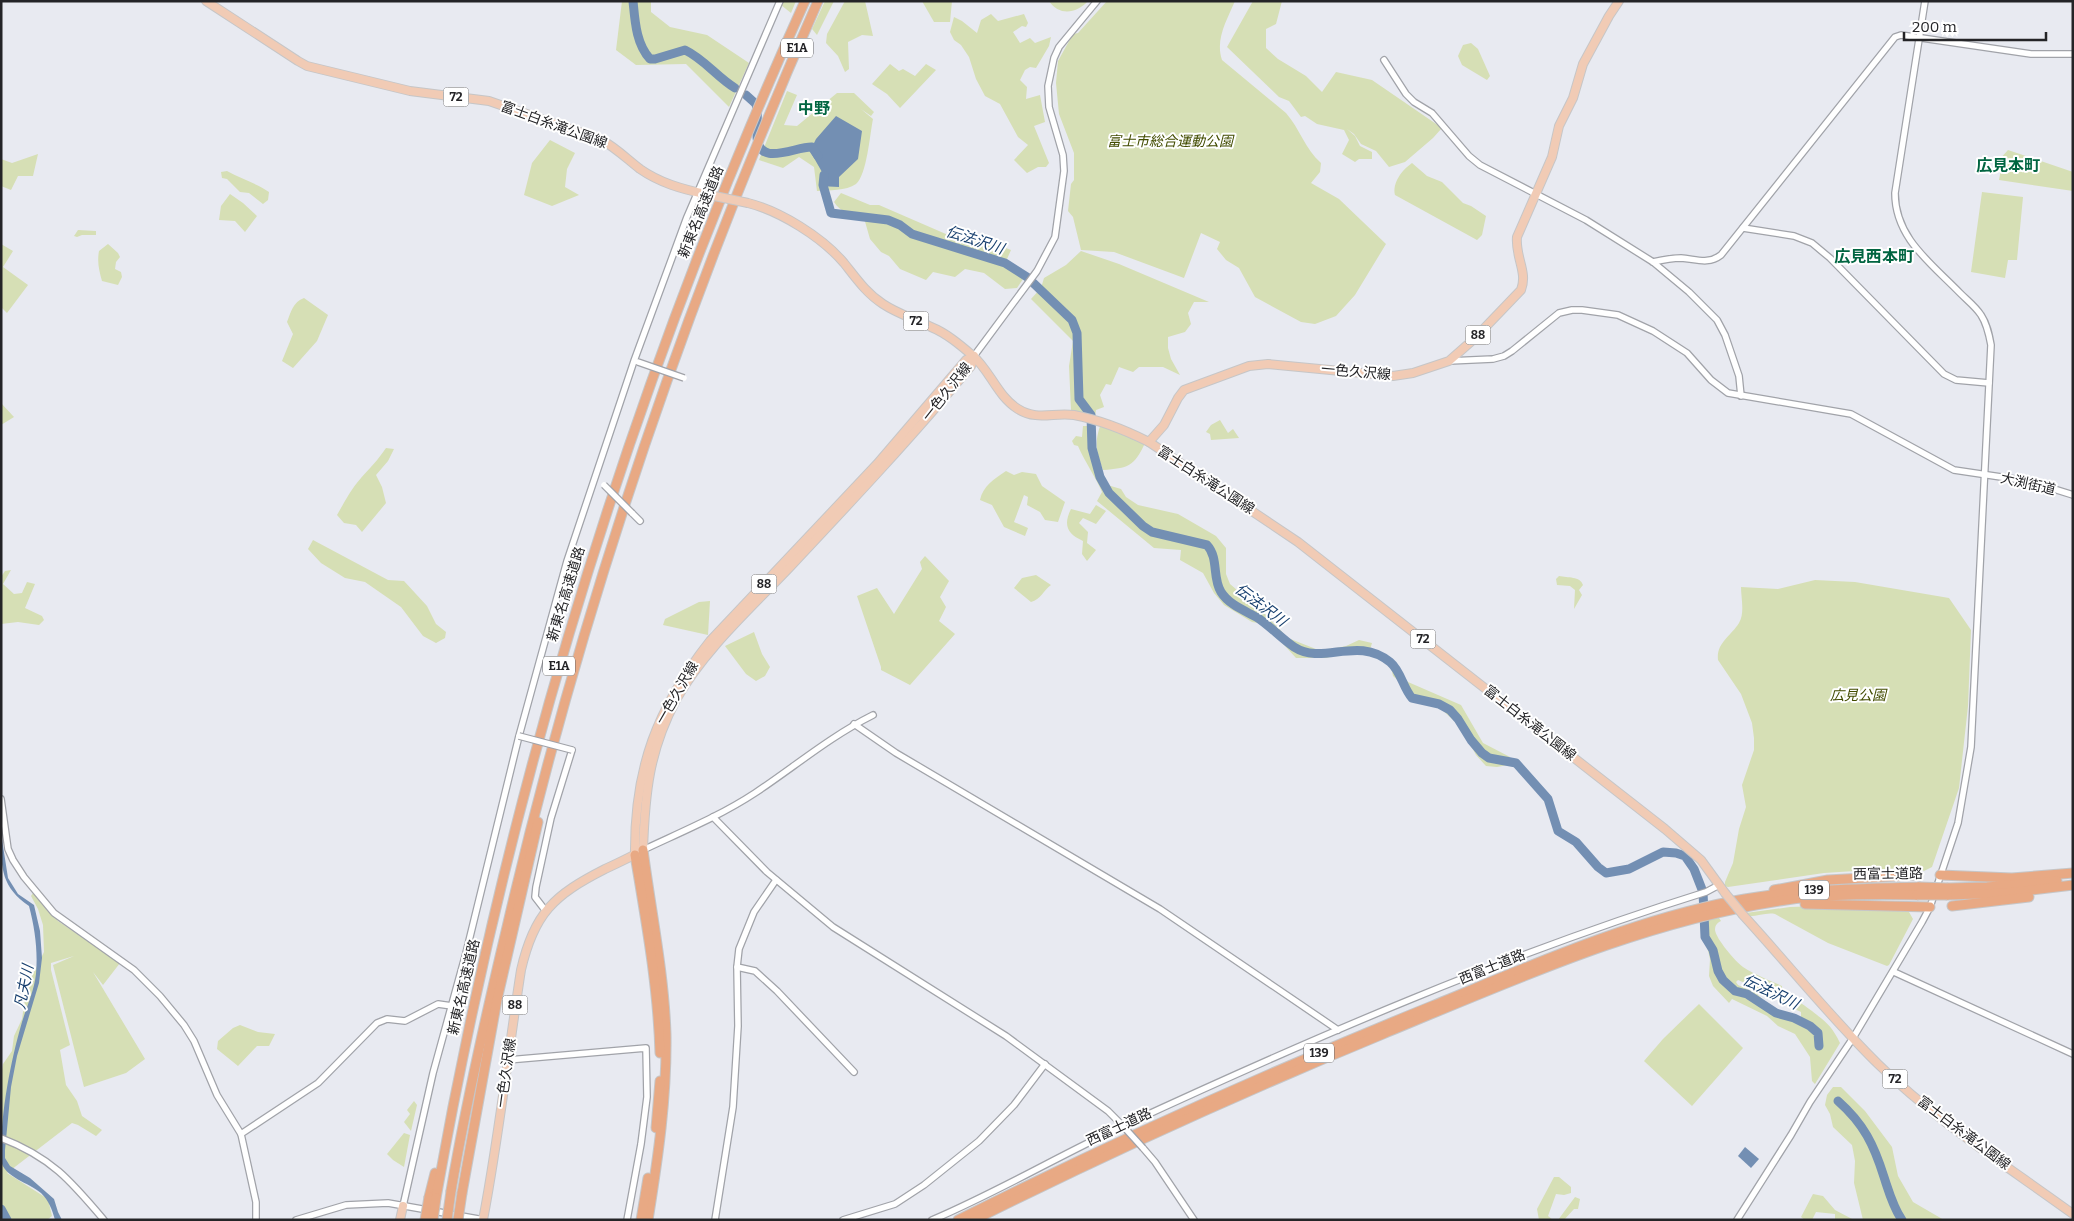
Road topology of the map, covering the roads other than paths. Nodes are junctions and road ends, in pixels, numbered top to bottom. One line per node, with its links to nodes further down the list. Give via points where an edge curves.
1 (206, 1): 11 (main road, 富士白糸滝公園線 / 72, via 307,66 410,91 501,104 600,138 658,180)
2 (780, 1): 11 (street)
3 (805, 1): 60 (highway, 新東名高速道路 / E1A, via 740,150 676,312 586,572 520,814)
4 (818, 1): 26 (highway, 新東名高速道路 / E1A, via 751,157 665,382)
5 (1097, 1): 15 (street, via 1059,47 1051,68 1048,107 1063,155 1064,181 1055,237 1038,271)
6 (1619, 1): 12 (main road, 一色久沢線 / 88, via 1583,64 1573,98 1559,126 1554,152)
7 (1925, 1): 8 (street)
8 (1919, 37): 9 (street, via 2031,54); 13 (street, via 1895,37); 19 (street, via 1895,208 1910,241 1981,316 1990,344)
9 (2073, 54)
10 (1384, 60): 12 (street, via 1406,94 1432,113 1469,156)
11 (702, 193): 15 (main road, 富士白糸滝公園線 / 72, bridge, via 748,203 790,220 836,255 882,304 933,328); 17 (street, via 687,217)
12 (1536, 194): 14 (street, via 1586,220); 16 (main road, 一色久沢線 / 88, via 1517,237 1516,249 1524,276 1521,290)
13 (1743, 228): 14 (street, via 1712,261 1681,258); 19 (street, via 1794,236 1812,244 1830,258 1944,374 1956,380)
14 (1653, 262): 20 (street, via 1717,320 1730,349)
15 (974, 356): 21 (main road, 富士白糸滝公園線 / 72, via 1005,399 1021,411 1034,416 1072,415 1126,431); 32 (main road, 一色久沢線 / 88, via 970,366 928,417 732,629 685,686 661,734 650,769)
16 (1449, 361): 20 (street, 大渕街道, via 1504,356 1559,313 1572,310 1597,312 1630,319 1653,331 1687,352 1721,389); 21 (main road, 一色久沢線 / 88, via 1393,376 1268,364 1250,366 1184,390 1164,425)
17 (636, 362): 18 (street, bridge); 23 (street)
18 (686, 378)
19 (1989, 383): 22 (street)
20 (1741, 396): 22 (street, 大渕街道, via 1851,414 1948,467)
21 (1149, 442): 38 (main road, 富士白糸滝公園線 / 72, via 1298,542 1666,829 1700,860)
22 (1983, 475): 24 (street, 大渕街道, via 2028,481); 35 (street, via 1971,747 1958,823)
23 (595, 477): 25 (street, bridge); 29 (street, via 567,561)
24 (2073, 495)
25 (640, 521)
26 (573, 670): 69 (highway, 新東名高速道路 / E1A, bridge, via 490,997); 70 (highway, bridge, via 497,1000)
27 (873, 715): 28 (street)
28 (854, 724): 31 (street, via 754,793); 51 (street, via 896,753 1160,909)
29 (518, 736): 45 (street, bridge, via 572,750 551,818 536,887 535,897); 50 (street)
30 (1, 799): 58 (street, via 8,849 24,877 54,913 134,970 160,996 194,1041 217,1095)
31 (713, 817): 32 (street); 37 (street)
32 (639, 852): 45 (main road, 一色久沢線 / 88, via 578,883); 73 (highway, via 657,998 660,1069 653,1149); 74 (highway, via 663,996 666,1034 664,1106)
33 (2073, 873): 35 (highway, via 2012,878)
34 (1916, 875): 42 (highway, via 1808,883 1757,893)
35 (1940, 875): 44 (street)
36 (2073, 878): 41 (highway, 西富士道路 / 139)
37 (776, 880): 48 (street, via 754,912 739,949); 55 (street, via 833,927)
38 (1719, 885): 51 (street, via 1552,944); 52 (main road, 富士白糸滝公園線 / 72, bridge)
39 (2073, 886): 41 (highway, 西富士道路 / 139, via 2008,893); 43 (highway, via 2027,897)
40 (1918, 891): 41 (highway, 西富士道路 / 139, bridge); 42 (highway, 西富士道路 / 139, via 1817,890); 46 (highway, 西富士道路 / 139, via 1806,898)
41 (1948, 891)
42 (1736, 901): 46 (highway, 西富士道路 / 139)
43 (1952, 906)
44 (1930, 907): 46 (highway, via 1804,904); 49 (street)
45 (545, 910): 54 (main road, 一色久沢線 / 88, via 525,951)
46 (1712, 911): 47 (highway, 西富士道路 / 139)
47 (1691, 915): 78 (highway, 西富士道路 / 139, via 1641,926 1553,958 1316,1054 1163,1122); 79 (highway, 西富士道路 / 139, via 1577,956 1333,1054 1126,1146)
48 (737, 967): 56 (street, via 755,972 777,991); 75 (street, via 738,1026 733,1107)
49 (1894, 972): 52 (street); 53 (street)
50 (452, 1006): 58 (street, via 438,1004 405,1020 377,1023 318,1083); 61 (street, via 424,1106)
51 (1338, 1030): 57 (street)
52 (1853, 1038): 62 (main road, 富士白糸滝公園線 / 72, via 1933,1112); 81 (street)
53 (2073, 1054)
54 (507, 1060): 71 (main road, 一色久沢線 / 88, via 496,1157); 72 (street, via 646,1048 647,1097)
55 (1045, 1064): 57 (street); 76 (street, via 1014,1105 979,1140 924,1186 895,1204)
56 (854, 1072)
57 (1123, 1126): 77 (street); 80 (street, bridge, via 1155,1162)
58 (241, 1134): 64 (street, via 256,1202)
59 (1, 1138): 63 (street, via 26,1148 63,1173)
60 (433, 1198): 67 (highway, bridge); 68 (highway, 新東名高速道路 / E1A, bridge)
61 (403, 1206): 65 (street, 一色久沢線, via 388,1203 346,1205); 66 (main road); 71 (street, 一色久沢線 / 88)
62 (2073, 1214)
63 (104, 1220)
64 (256, 1220)
65 (296, 1220)
66 (400, 1220)
67 (425, 1220)
68 (432, 1220)
69 (447, 1220)
70 (458, 1220)
71 (484, 1220)
72 (627, 1220)
73 (641, 1220)
74 (648, 1220)
75 (715, 1220)
76 (842, 1220)
77 (932, 1220)
78 (958, 1220)
79 (974, 1220)
80 (1194, 1220)
81 (1737, 1220)

